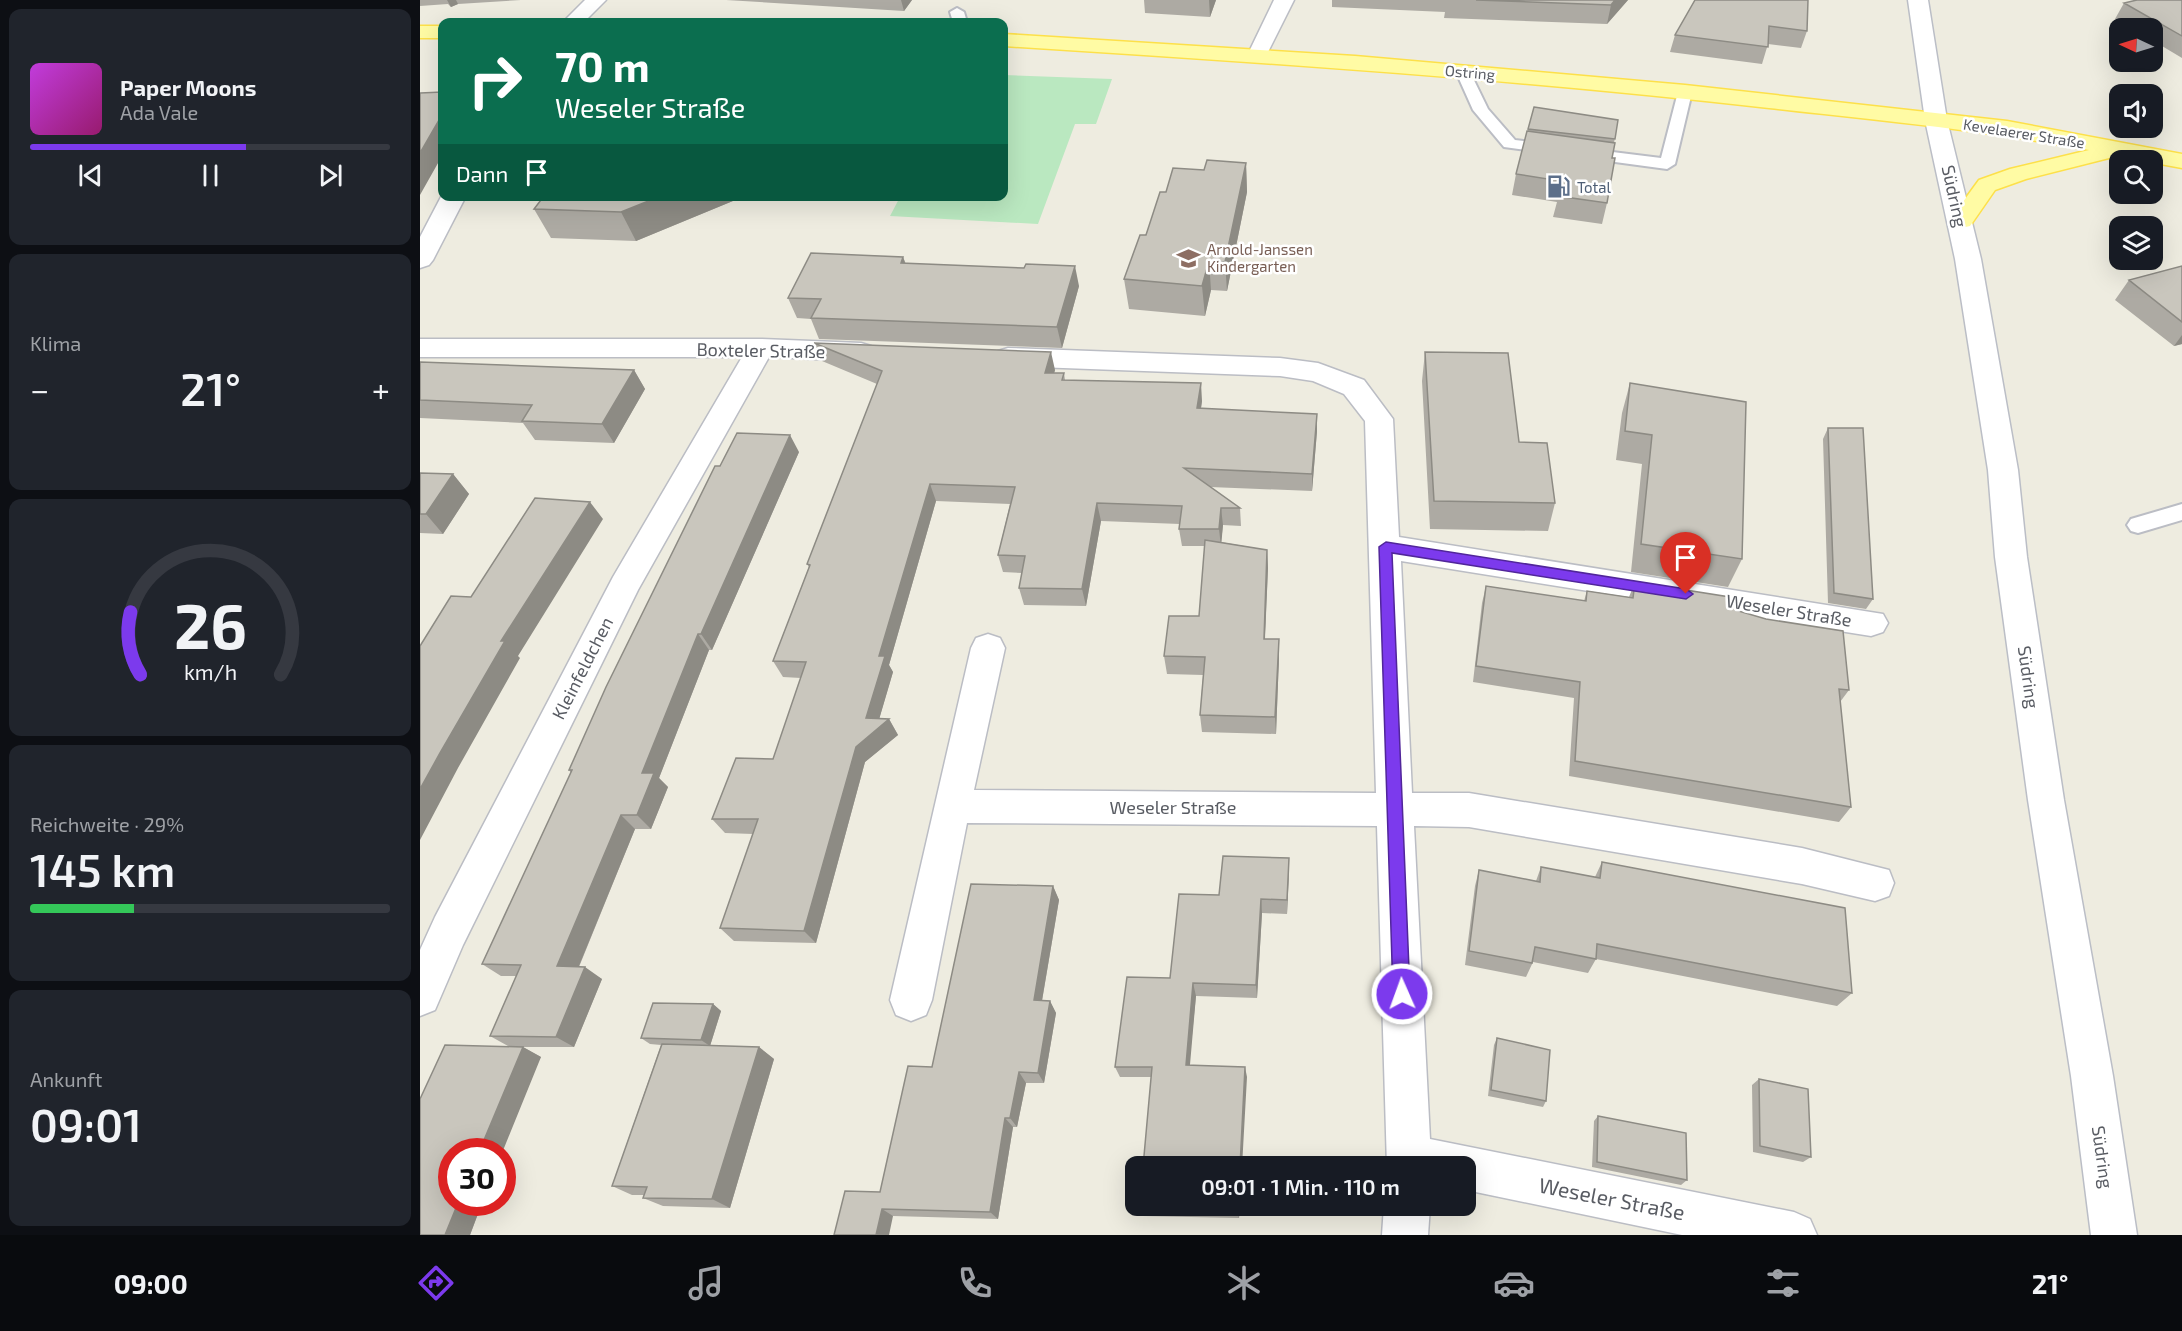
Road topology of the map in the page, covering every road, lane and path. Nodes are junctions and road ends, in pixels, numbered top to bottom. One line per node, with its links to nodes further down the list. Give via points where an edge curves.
1 (596, 0): 4 (street)
2 (1284, 0): 8 (street)
3 (1918, 0): 11 (street, Südring)
4 (577, 18)
5 (420, 32): 6 (main road)
6 (438, 32)
7 (1008, 40): 8 (main road, Ostring)
8 (1257, 56): 9 (main road, Ostring)
9 (1463, 72): 10 (main road, Ostring); 10 (lane, via 1481,110 1510,144 1667,164)
10 (1686, 93): 11 (main road, Ostring)
11 (1936, 120): 12 (main road, Kevelaerer Straße, via 2007,128); 17 (street, Südring)
12 (2124, 150)
13 (2109, 153): 17 (main road, via 2051,165 1987,185)
14 (2163, 157): 15 (main road, Kevelaerer Straße)
15 (2182, 161)
16 (451, 201): 18 (street)
17 (1961, 221): 38 (street, Südring, via 2003,470 2011,557)
18 (420, 260)
19 (420, 348): 20 (street, Boxteler Straße)
20 (761, 348): 21 (street, Boxteler Straße); 31 (street, Kleinfeldchen, via 624,586)
21 (880, 352)
22 (988, 356): 25 (street, via 1280,367 1318,372 1354,387 1379,419)
23 (2182, 512): 24 (lane)
24 (2138, 525)
25 (1386, 547): 26 (street, Weseler Straße); 29 (street)
26 (1871, 623)
27 (988, 648): 28 (street)
28 (952, 806): 29 (street, Weseler Straße); 32 (street)
29 (1394, 808): 30 (street, Weseler Straße, via 1468,810 1802,866); 33 (street)
30 (1875, 883)
31 (420, 996)
32 (911, 1000)
33 (1409, 1156)
34 (1476, 1170): 37 (street, Weseler Straße)
35 (1406, 1216): 36 (street)
36 (1405, 1235)
37 (1794, 1235)
38 (2114, 1235)

